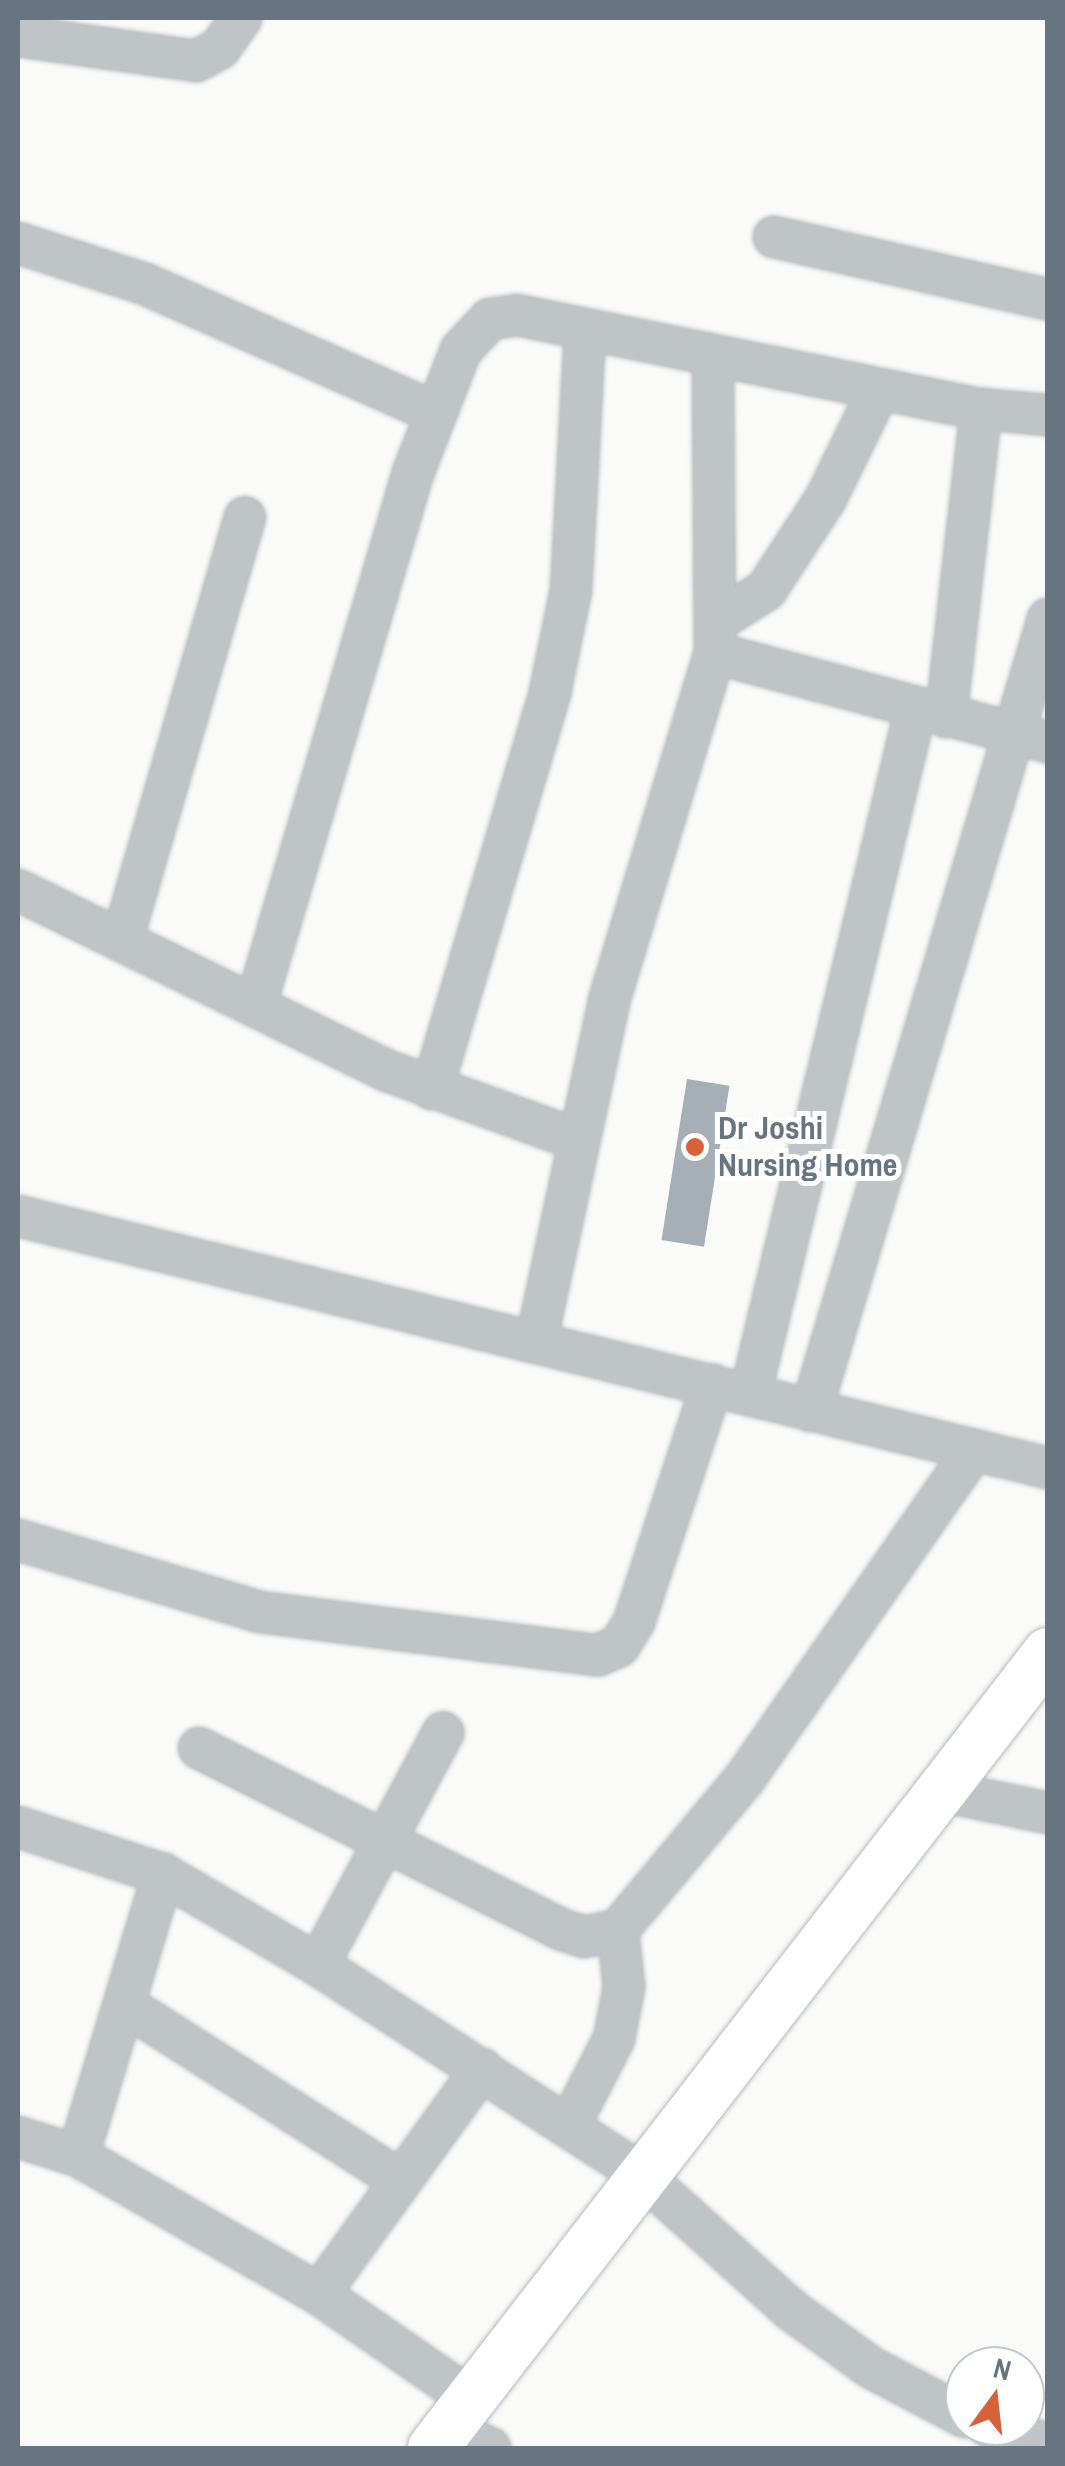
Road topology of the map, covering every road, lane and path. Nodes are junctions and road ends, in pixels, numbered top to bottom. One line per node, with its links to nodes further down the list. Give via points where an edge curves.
1 (240, 18): 2 (street, via 220,48 196,62)
2 (18, 36)
3 (774, 237): 5 (street)
4 (18, 243): 10 (street, via 145,284)
5 (1048, 299)
6 (585, 331): 7 (street); 10 (street, via 517,314 490,318 470,334); 20 (street, via 568,608)
7 (713, 357): 8 (street); 14 (street)
8 (879, 390): 9 (street); 14 (street, via 824,500 766,590)
9 (981, 409): 11 (street); 15 (street)
10 (436, 413): 19 (street)
11 (1048, 416)
12 (245, 516): 18 (street)
13 (1048, 618): 16 (street)
14 (716, 638): 15 (street); 21 (street)
15 (931, 713): 16 (street); 24 (street)
16 (1032, 738): 25 (street)
17 (18, 890): 18 (street)
18 (123, 937): 19 (street)
19 (256, 1004): 20 (street)
20 (432, 1089): 21 (street)
21 (576, 1139): 23 (street)
22 (18, 1216): 23 (street)
23 (537, 1338): 24 (street)
24 (731, 1390): 25 (street); 28 (street, via 634,1622 618,1646 598,1655 260,1612)
25 (812, 1411): 26 (street)
26 (973, 1452): 27 (street); 37 (street, via 745,1778)
27 (1048, 1468)
28 (18, 1540)
29 (1048, 1653): 32 (main road)
30 (443, 1733): 35 (street)
31 (199, 1748): 35 (street)
32 (936, 1790): 33 (street); 44 (main road)
33 (1048, 1813)
34 (18, 1827): 36 (street)
35 (388, 1842): 37 (street, via 560,1929 584,1937); 38 (street)
36 (162, 1874): 38 (street); 39 (street)
37 (618, 1930): 41 (street, via 624,1987 614,2038)
38 (318, 1965): 40 (street)
39 (125, 2005): 43 (street); 45 (street)
40 (482, 2069): 41 (street); 45 (street)
41 (568, 2126): 44 (street)
42 (18, 2138): 43 (street)
43 (78, 2156): 46 (street)
44 (639, 2173): 47 (street, via 790,2309 870,2367); 48 (main road)
45 (400, 2180): 46 (street)
46 (320, 2294): 48 (street)
47 (945, 2406)
48 (460, 2431)

